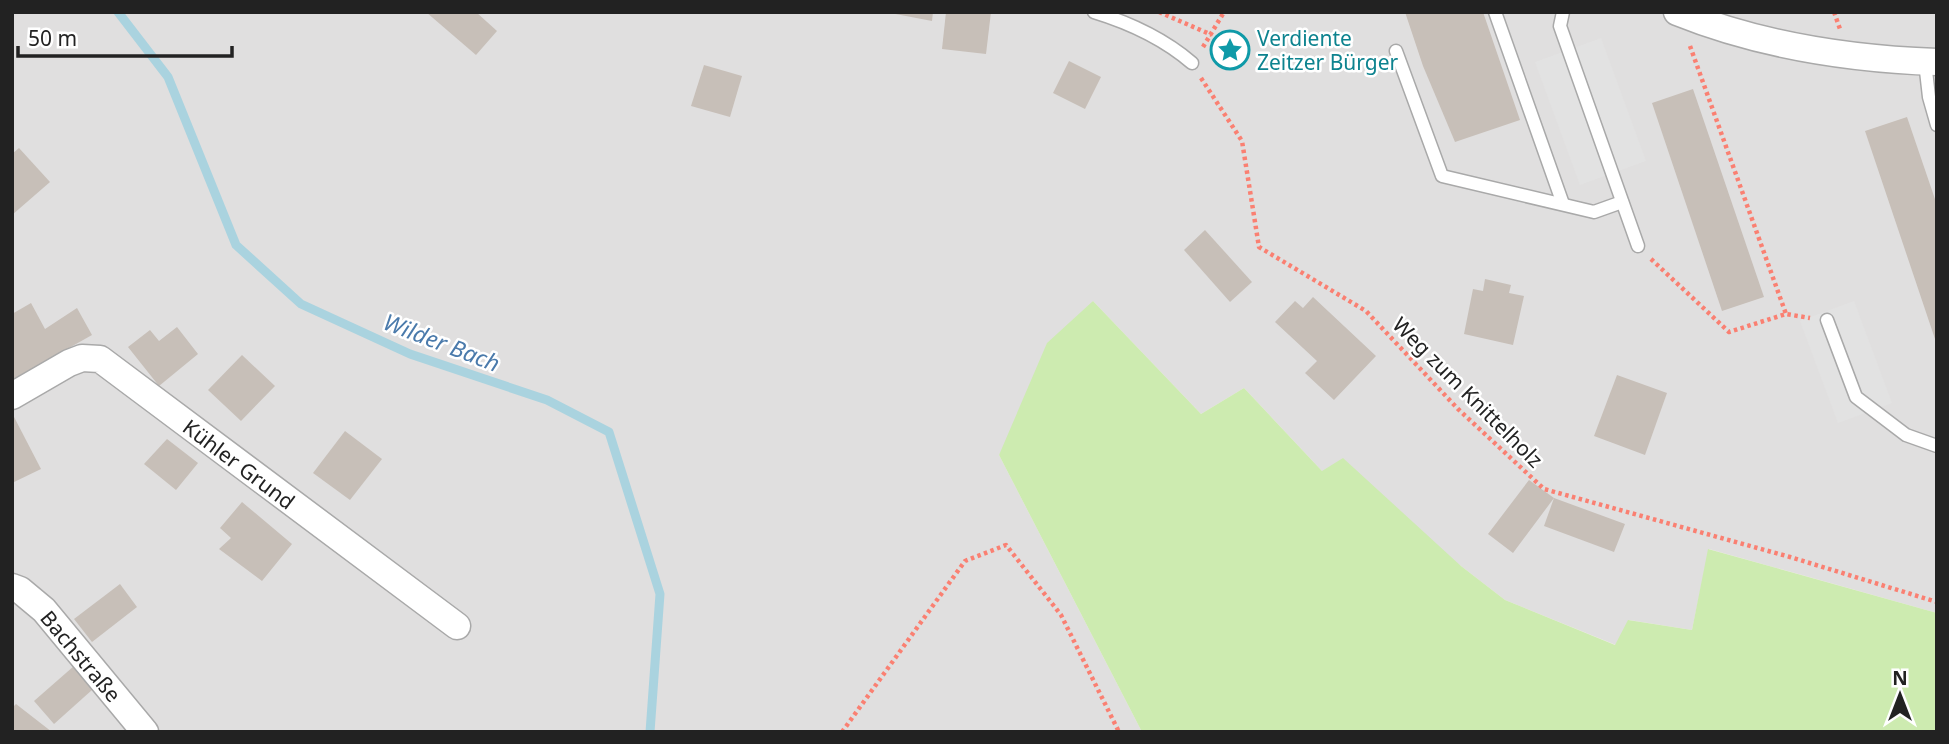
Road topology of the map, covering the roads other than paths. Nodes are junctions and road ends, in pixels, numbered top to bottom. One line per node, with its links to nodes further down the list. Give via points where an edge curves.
1 (1094, 12): 7 (lane, via 1174,47)
2 (1495, 12): 10 (lane)
3 (1563, 12): 9 (lane, via 1560,26)
4 (1677, 12): 6 (street, via 1811,50)
5 (1395, 51): 10 (lane, via 1442,176)
6 (1931, 62): 8 (lane, via 1929,97)
7 (1192, 63)
8 (1937, 125)
9 (1622, 202): 10 (lane, via 1594,212); 11 (lane)
10 (1563, 204)
11 (1638, 246)
12 (1827, 320): 14 (lane, via 1856,397 1906,435)
13 (12, 396): 16 (street, Kühler Grund, via 68,363 100,359)
14 (1937, 446)
15 (12, 587): 17 (street, Bachstraße, via 44,610)
16 (457, 626)
17 (145, 732)

